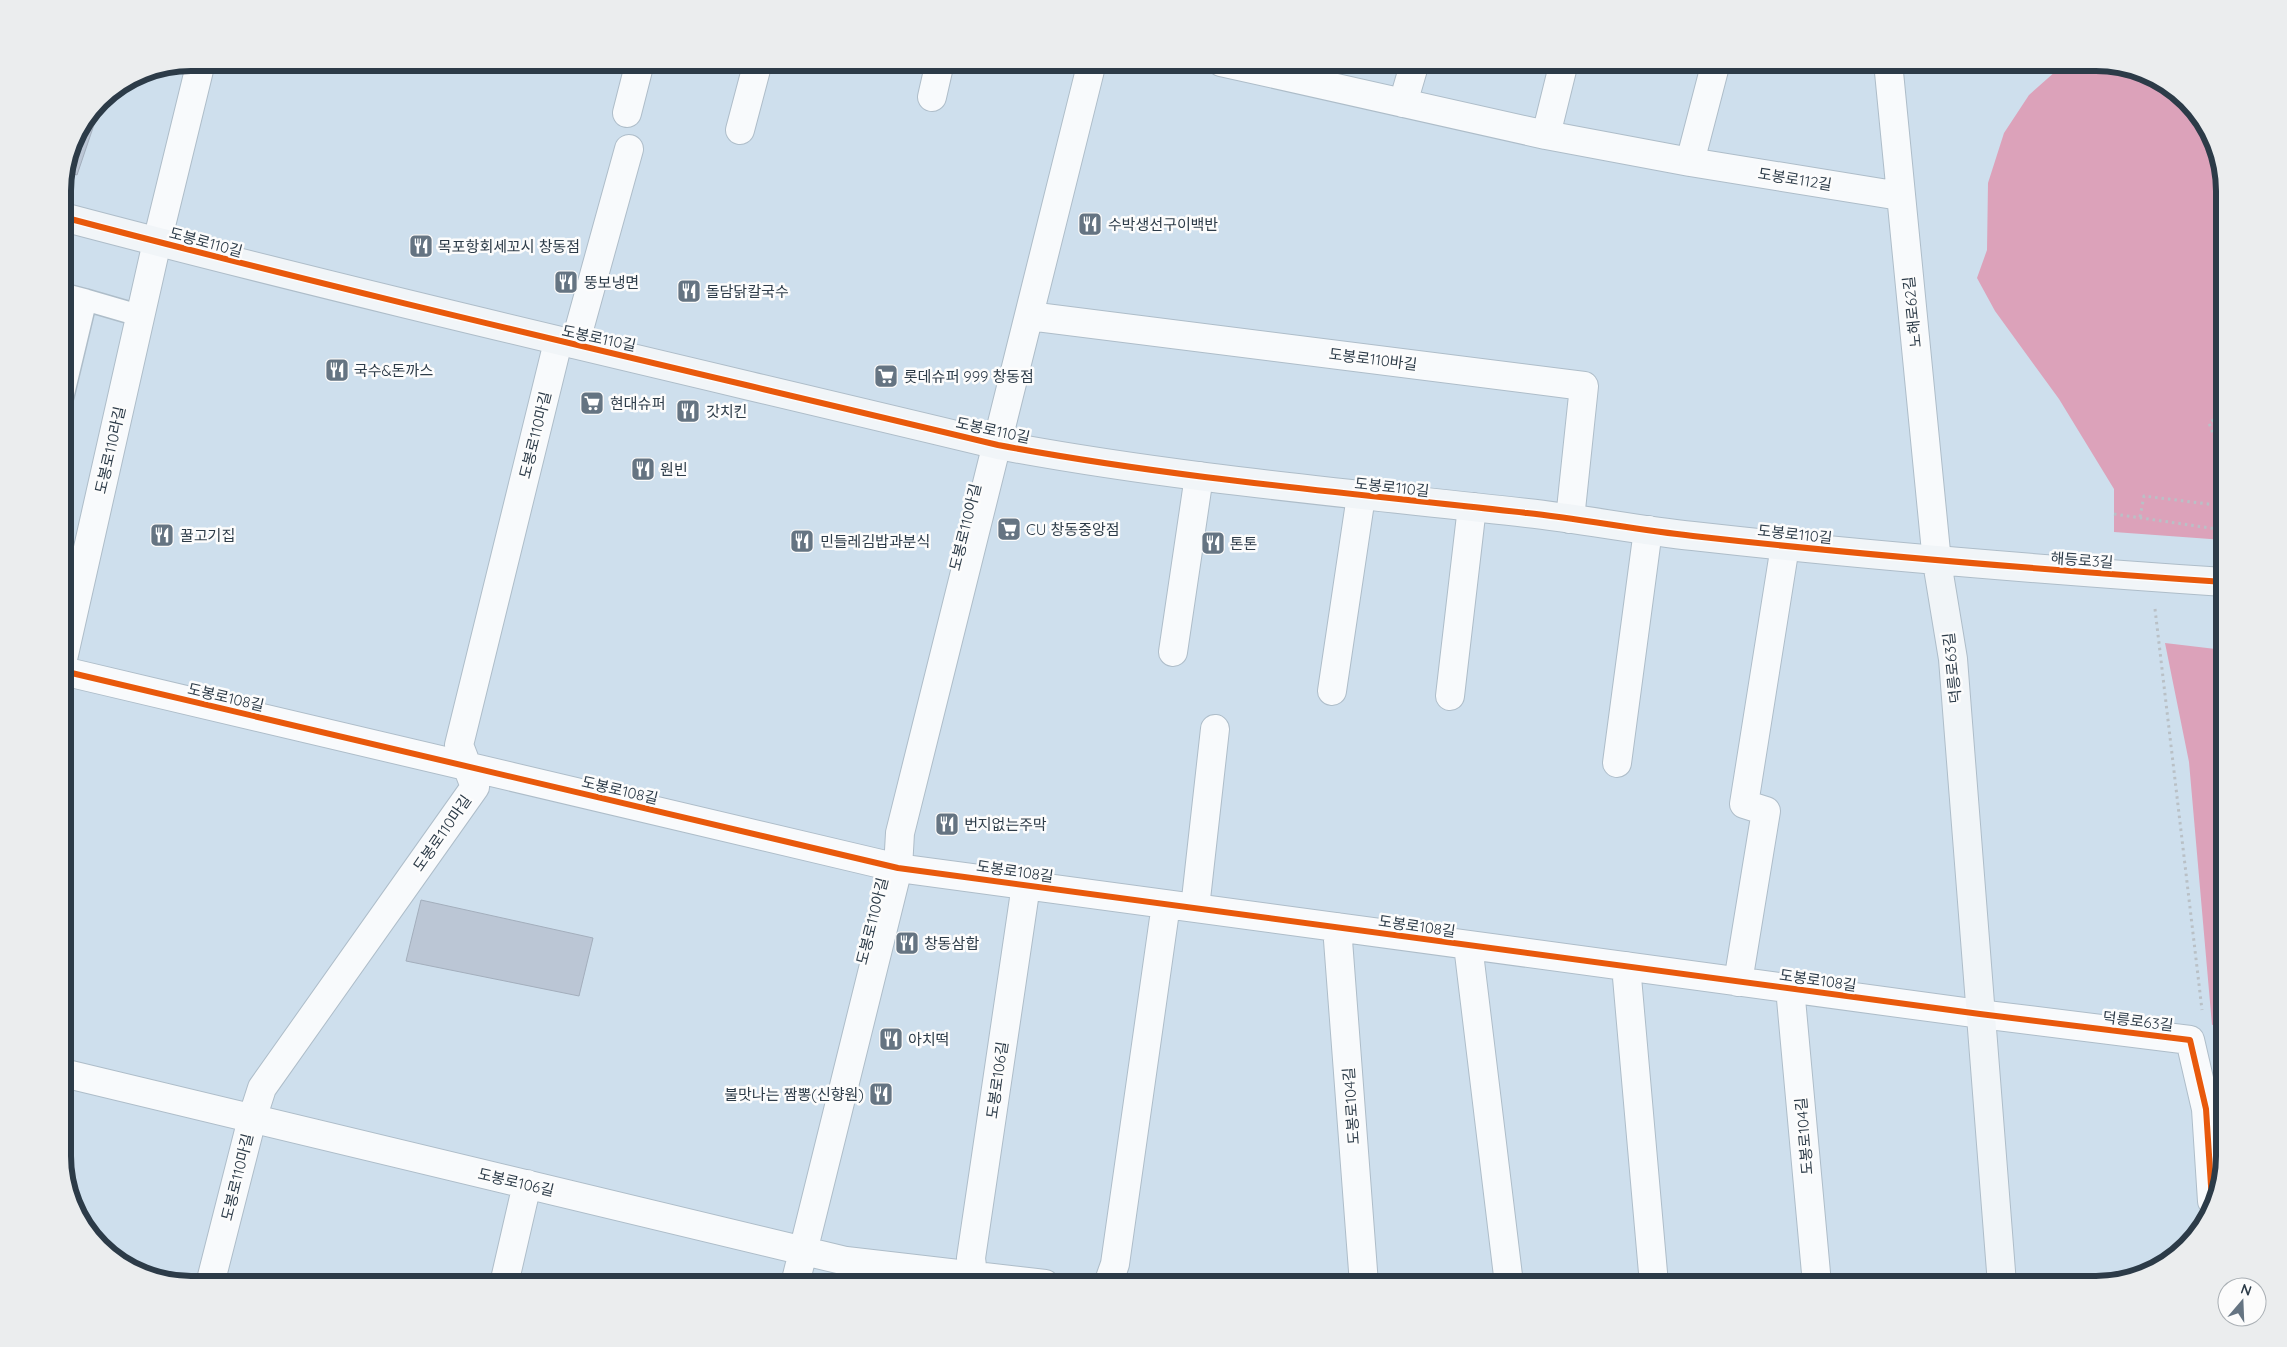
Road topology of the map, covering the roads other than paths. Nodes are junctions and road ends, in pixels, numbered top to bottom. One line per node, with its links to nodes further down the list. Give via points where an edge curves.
1 (199, 71): 20 (street, 도봉로110길)
2 (638, 71): 13 (street)
3 (756, 71): 14 (street)
4 (938, 71): 11 (street)
5 (1090, 71): 24 (street)
6 (1276, 71): 12 (street, 도봉로112길)
7 (1413, 71): 12 (street)
8 (1562, 71): 15 (street)
9 (1714, 71): 17 (street)
10 (1889, 71): 18 (street, 노해로62길)
11 (932, 97)
12 (1404, 103): 15 (street, 도봉로112길)
13 (627, 112)
14 (740, 130)
15 (1546, 135): 17 (street, 도봉로112길)
16 (629, 149): 25 (street, 도봉로110마길)
17 (1690, 162): 18 (street, 도봉로112길)
18 (1900, 196): 34 (street, 노해로62길)
19 (72, 219): 20 (street, 도봉로110길)
20 (157, 242): 23 (street, 도봉로110라길); 25 (street, 도봉로110길)
21 (72, 296): 22 (lane)
22 (86, 300): 23 (lane); 26 (lane)
23 (140, 316): 36 (street, 도봉로110라길)
24 (1029, 316): 27 (street); 31 (street, 도봉로110바길, via 1584,386)
25 (566, 343): 27 (street, 도봉로110길); 43 (street, 도봉로110마길, via 459,745)
26 (72, 358)
27 (998, 446): 28 (street, 도봉로110길); 44 (street, 도봉로110아길, via 900,833)
28 (1199, 476): 29 (street, 도봉로110길); 37 (street)
29 (1361, 496): 30 (street, 도봉로110길); 39 (street, 도봉로110길)
30 (1472, 507): 31 (street, 도봉로110길); 40 (street)
31 (1570, 519): 32 (street, 도봉로110길)
32 (1648, 530): 33 (street, 도봉로110길); 42 (street)
33 (1785, 546): 34 (street, 도봉로110길); 51 (street, 도봉로110길, via 1744,804 1766,811)
34 (1937, 562): 35 (street, 해등로3길); 53 (street, 덕릉로63길, via 1953,659)
35 (2215, 581)
36 (72, 619)
37 (1173, 652)
38 (72, 673): 43 (street, 도봉로108길)
39 (1332, 691)
40 (1450, 696)
41 (1214, 729): 47 (street)
42 (1617, 763)
43 (468, 766): 44 (street, 도봉로108길); 55 (street, 도봉로110마길, via 475,787 262,1088)
44 (898, 868): 45 (street, 도봉로108길); 58 (street, 도봉로110아길)
45 (1026, 885): 46 (street, 도봉로108길); 63 (street, 도봉로106길, via 970,1258)
46 (1166, 904): 47 (street, 도봉로108길); 64 (street)
47 (1196, 908): 48 (street, 도봉로108길)
48 (1337, 927): 49 (street, 도봉로108길); 65 (street, 도봉로104길)
49 (1468, 945): 50 (street, 도봉로108길); 66 (street, 도봉로108길)
50 (1626, 966): 51 (street, 도봉로108길); 67 (street)
51 (1738, 982): 52 (street, 도봉로108길)
52 (1790, 988): 53 (street, 도봉로108길); 68 (street, 도봉로104길)
53 (1980, 1014): 57 (street, 덕릉로63길, via 2190,1040 2206,1110); 69 (street, 덕릉로63길)
54 (72, 1075): 55 (street, 도봉로106길)
55 (252, 1119): 56 (street, 도봉로106길); 59 (street, 도봉로110마길)
56 (527, 1184): 58 (street, 도봉로106길); 60 (street)
57 (2211, 1188)
58 (802, 1250): 61 (street, 도봉로110아길); 62 (street, 도봉로106길, via 846,1261)
59 (212, 1276)
60 (506, 1276)
61 (796, 1276)
62 (946, 1276)
63 (972, 1276)
64 (1110, 1276)
65 (1363, 1276)
66 (1508, 1276)
67 (1653, 1276)
68 (1816, 1276)
69 (2001, 1276)

